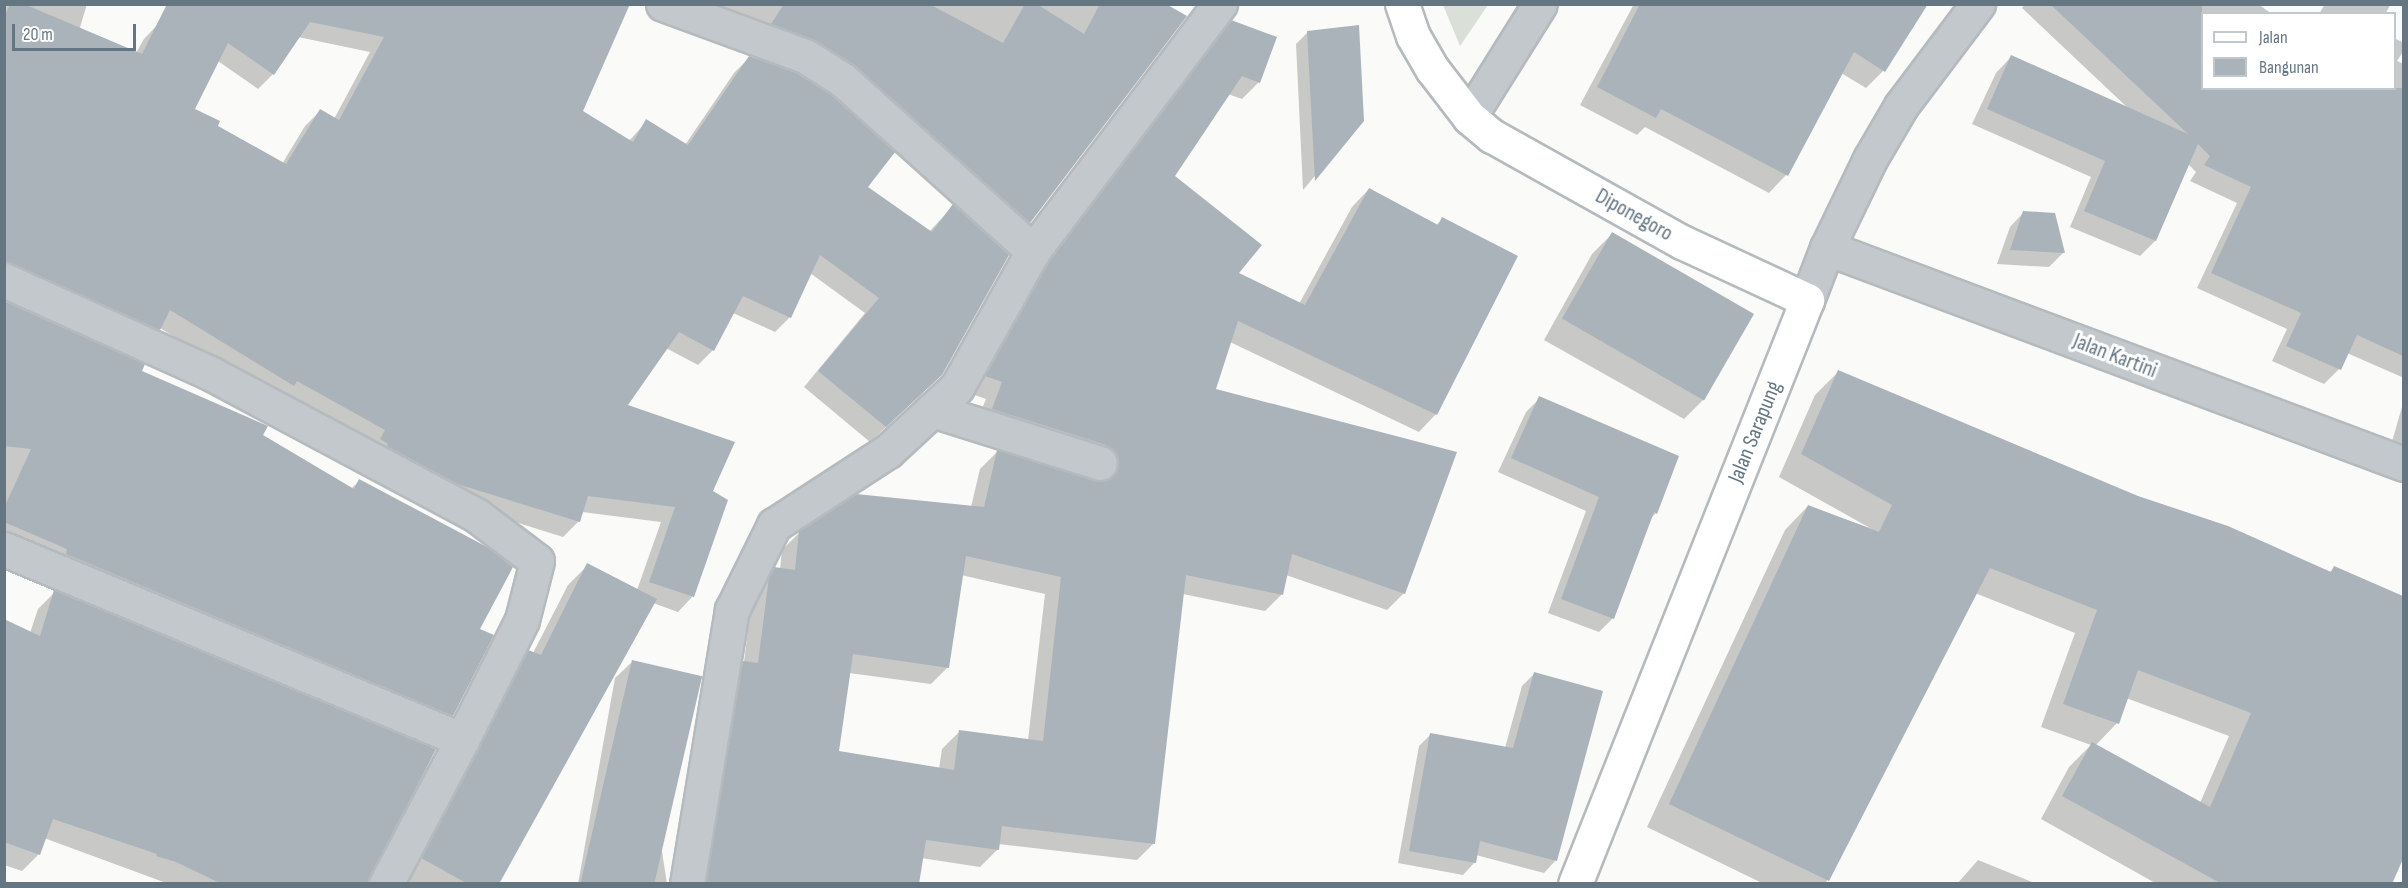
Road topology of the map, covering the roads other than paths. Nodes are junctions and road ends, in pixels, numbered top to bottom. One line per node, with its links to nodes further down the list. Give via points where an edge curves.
1 (663, 4): 8 (street, via 805,56 843,80)
2 (1402, 4): 6 (main road, Diponegoro, via 1413,36 1433,70)
3 (1540, 4): 6 (street)
4 (1978, 4): 7 (street, Jalan Sarapung, via 1901,106 1870,159)
5 (1210, 7): 8 (street)
6 (1469, 117): 10 (main road, Diponegoro, via 1492,136 1682,242)
7 (1827, 249): 10 (street, Jalan Sarapung); 13 (street, Jalan Kartini)
8 (1033, 251): 11 (street, via 957,387)
9 (4, 280): 15 (street, via 210,373 476,515 537,561 522,620)
10 (1807, 300): 18 (main road, Jalan Sarapung)
11 (932, 410): 12 (street); 17 (street, via 888,451 774,525 732,610)
12 (1100, 463)
13 (2403, 464)
14 (4, 549): 15 (street)
15 (462, 740): 16 (street)
16 (386, 884)
17 (687, 884)
18 (1575, 884)

